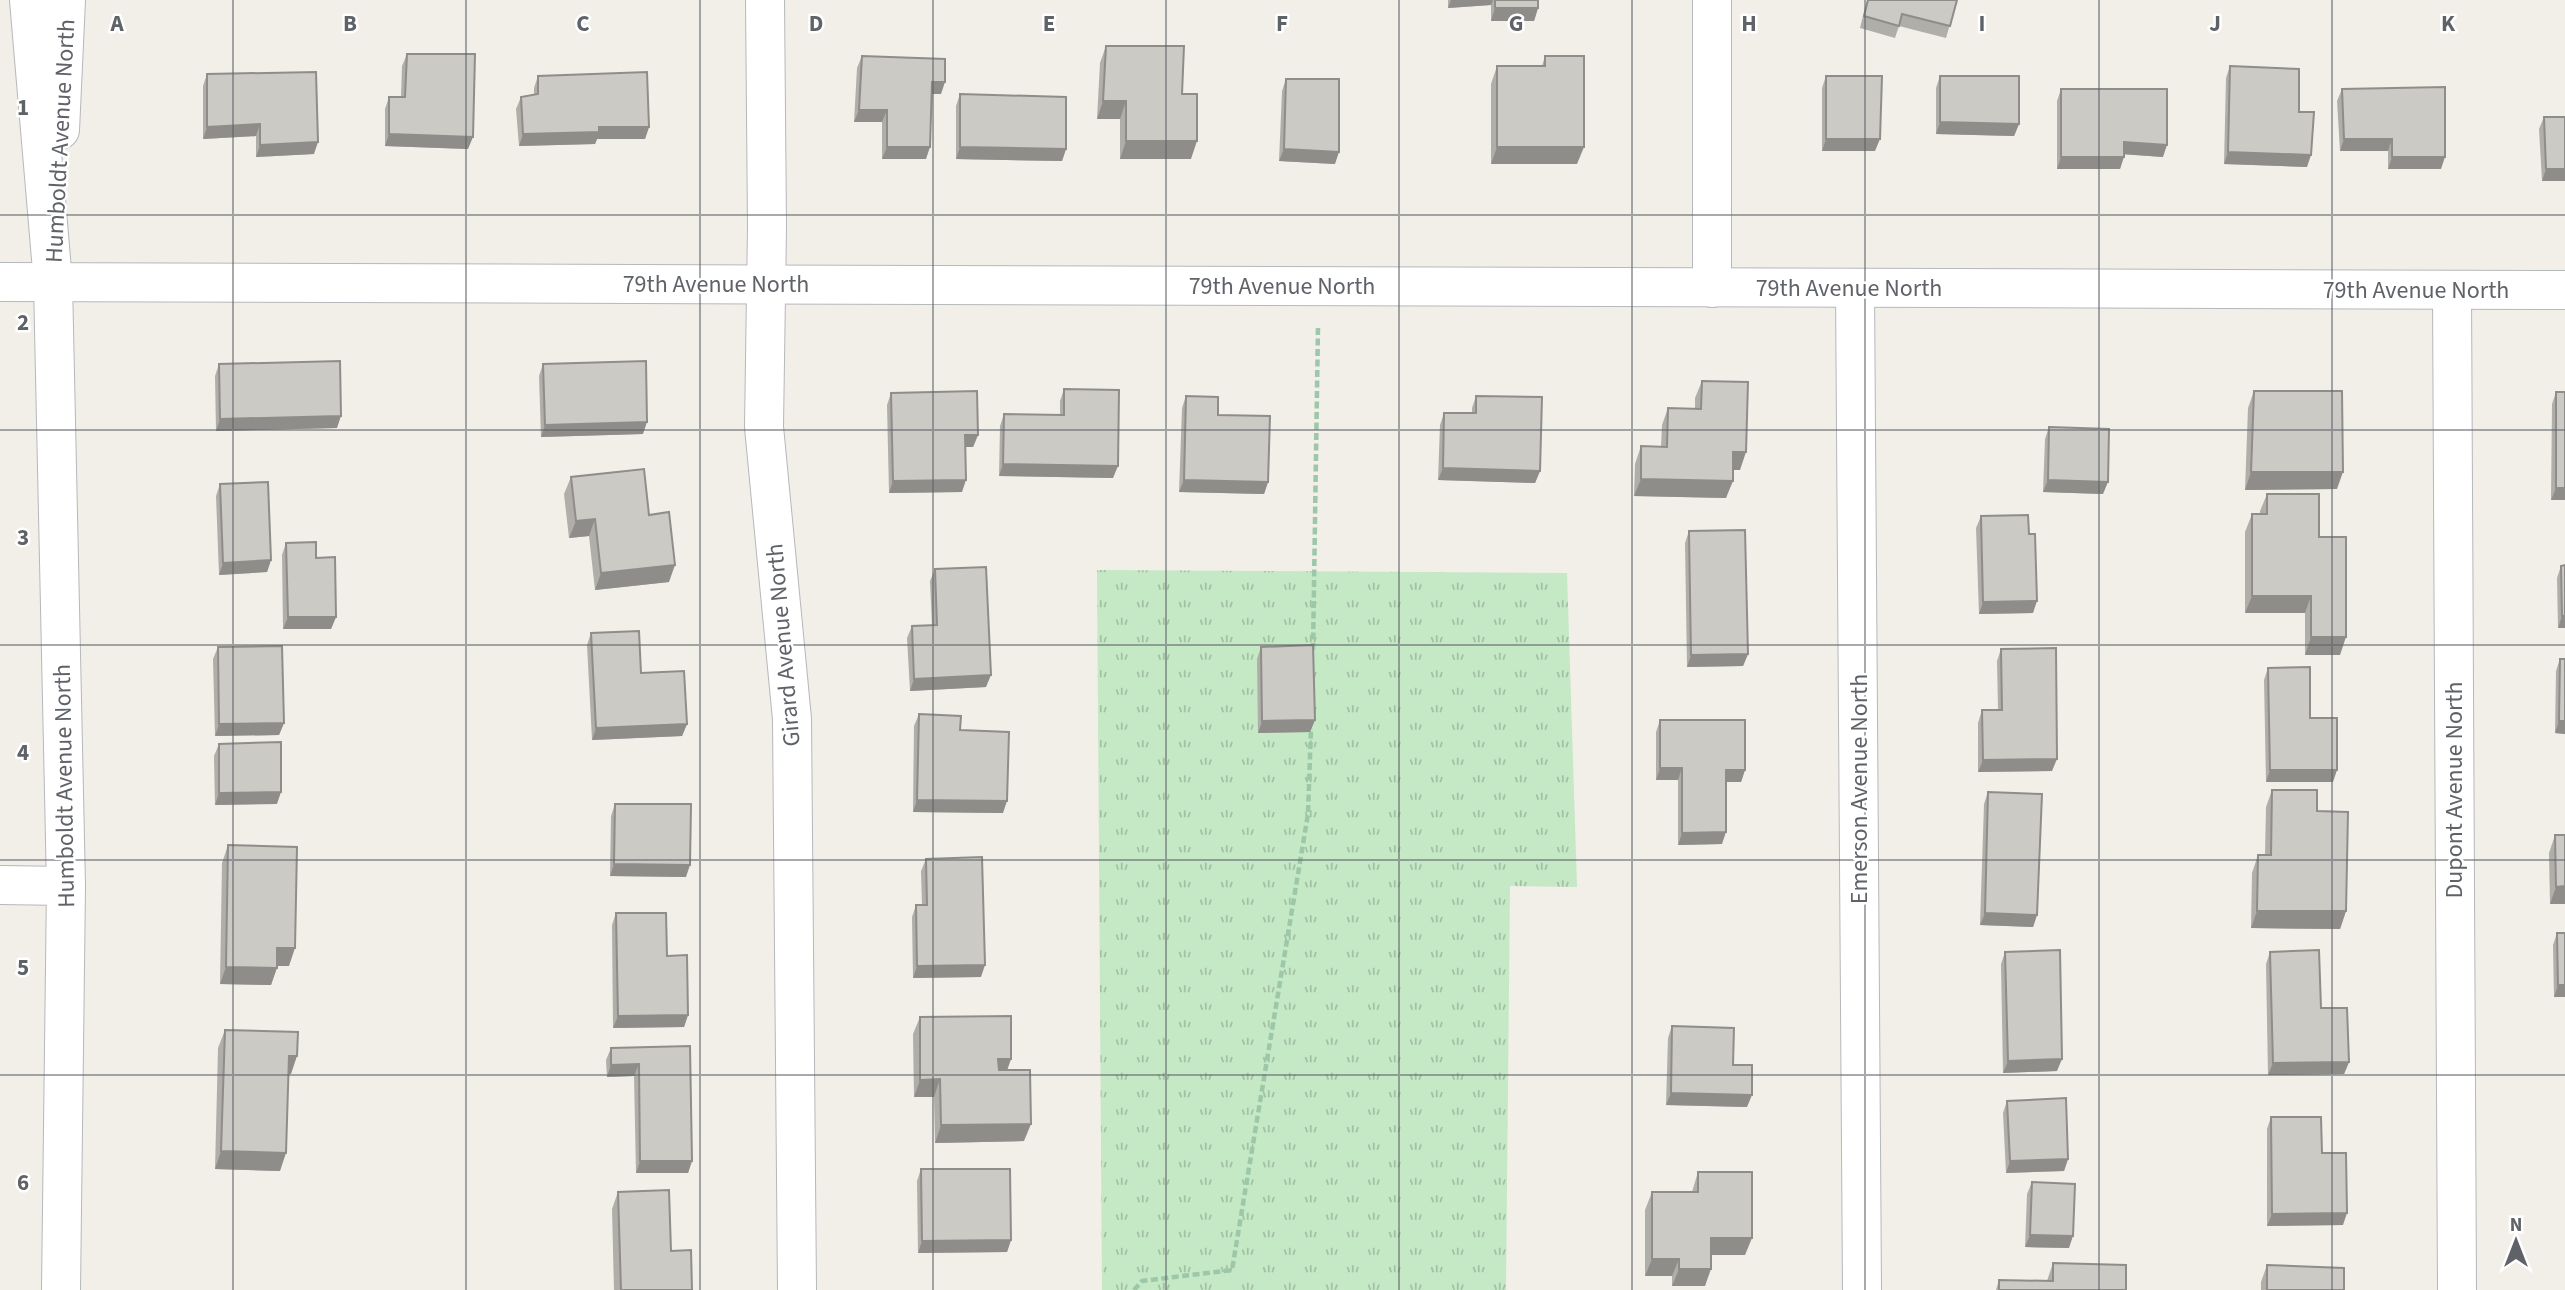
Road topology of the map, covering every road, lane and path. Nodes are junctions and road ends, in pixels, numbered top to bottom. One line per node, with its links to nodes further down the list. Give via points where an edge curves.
1 (29, 0): 6 (street, Humboldt Avenue North)
2 (66, 0): 6 (street, Humboldt Avenue North)
3 (765, 0): 7 (street, Girard Avenue North)
4 (1712, 0): 9 (street)
5 (0, 282): 6 (street, 79th Avenue North)
6 (53, 282): 7 (street, 79th Avenue North); 16 (street, Humboldt Avenue North)
7 (766, 284): 8 (street, 79th Avenue North); 18 (street, Girard Avenue North, via 764,427 792,719)
8 (1318, 286): 9 (street, 79th Avenue North); 13 (path)
9 (1712, 288): 10 (street, 79th Avenue North)
10 (1856, 288): 11 (street, 79th Avenue North); 20 (street, Emerson Avenue North)
11 (2452, 290): 12 (street, 79th Avenue North); 21 (street, Dupont Avenue North)
12 (2565, 290)
13 (1313, 651)
14 (1311, 719): 19 (path, via 1308,814 1232,1270 1142,1281)
15 (0, 885): 16 (street)
16 (66, 886): 17 (street, Humboldt Avenue North)
17 (61, 1290)
18 (797, 1290)
19 (1134, 1290)
20 (1862, 1290)
21 (2457, 1290)

